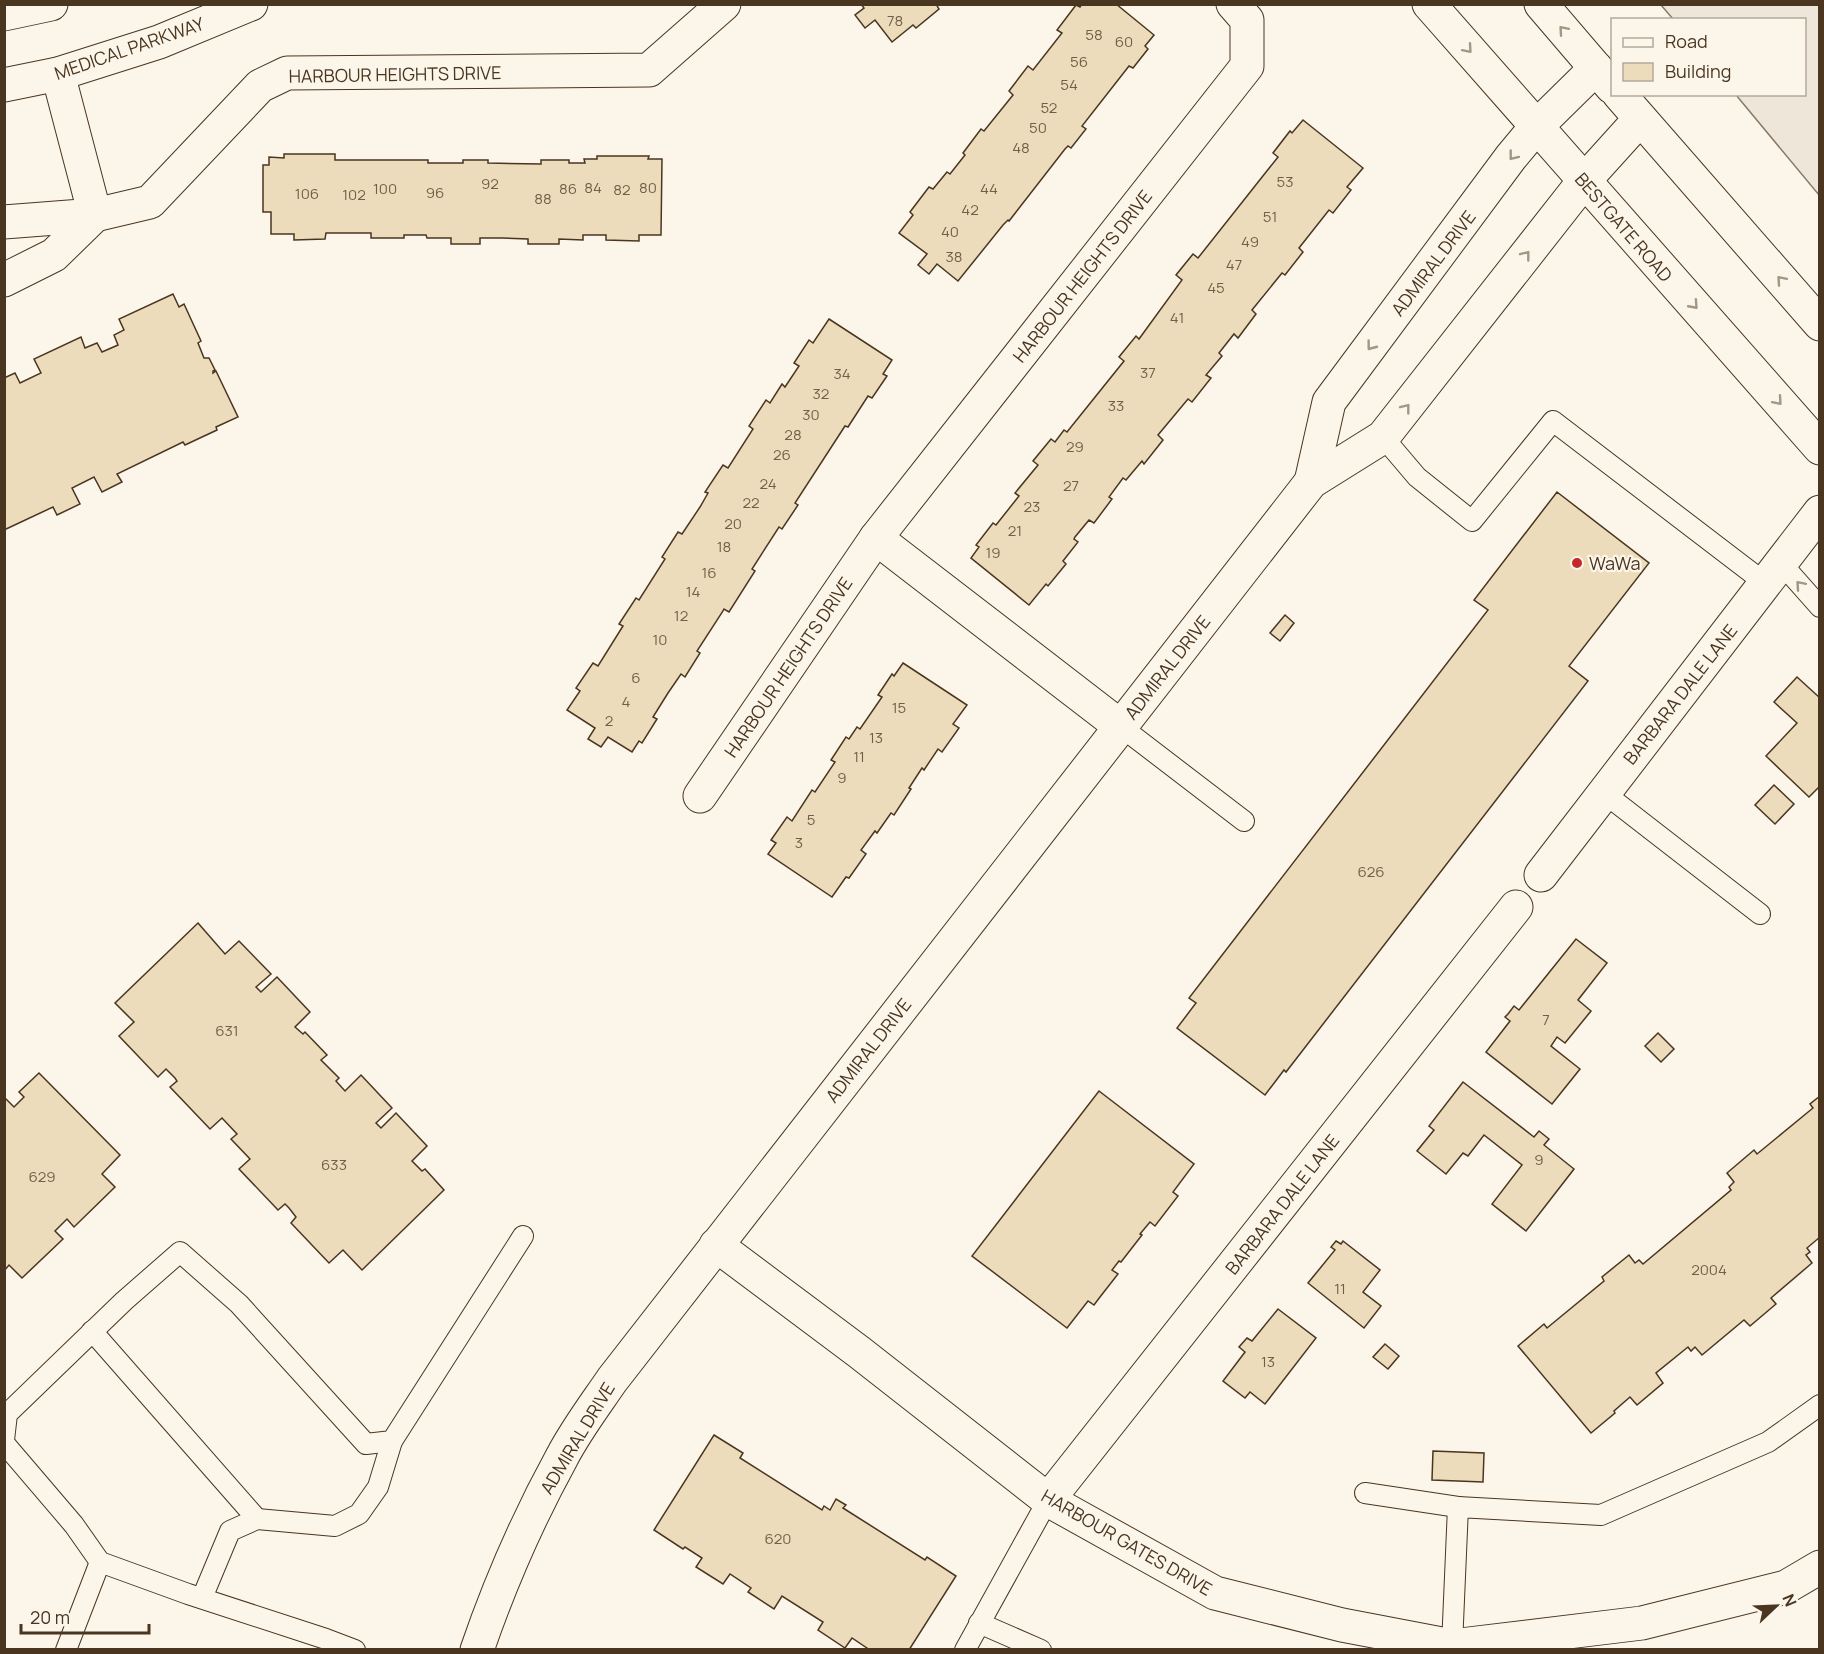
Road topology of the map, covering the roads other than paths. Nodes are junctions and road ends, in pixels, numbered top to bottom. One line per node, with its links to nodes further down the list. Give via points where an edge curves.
1 (251, 4): 8 (street, MEDICAL PARKWAY, via 159,42)
2 (724, 4): 15 (street, HARBOUR HEIGHTS DRIVE, via 649,70 287,73 260,86 150,202)
3 (1233, 4): 23 (street, HARBOUR HEIGHTS DRIVE, via 1247,21 1247,66)
4 (1430, 4): 13 (street, BESTGATE ROAD, one-way to 13)
5 (1541, 4): 9 (street, one-way to 5)
6 (44, 5): 7 (street)
7 (4, 14)
8 (58, 74): 10 (street, MEDICAL PARKWAY); 15 (street)
9 (1604, 77): 13 (street, ADMIRAL DRIVE)
10 (4, 85)
11 (1621, 96): 12 (street)
12 (1640, 119): 14 (street, ADMIRAL DRIVE); 18 (street, one-way to 12)
13 (1536, 127): 14 (street, BESTGATE ROAD); 21 (street, ADMIRAL DRIVE, one-way to 21, via 1329,402)
14 (1584, 181): 19 (street, ADMIRAL DRIVE, one-way to 14); 20 (street, BESTGATE ROAD, one-way to 20)
15 (95, 215): 16 (street, HARBOUR HEIGHTS DRIVE); 17 (street, via 54,255)
16 (4, 222)
17 (4, 280)
18 (1820, 324)
19 (1383, 437): 21 (street, ADMIRAL DRIVE); 24 (lane, via 1417,477 1472,521 1553,422)
20 (1820, 448)
21 (1311, 482): 26 (street, ADMIRAL DRIVE)
22 (1820, 512): 24 (street, BARBARA DALE LANE)
23 (876, 538): 26 (street); 28 (street, HARBOUR HEIGHTS DRIVE)
24 (1773, 573): 25 (lane, one-way to 24); 27 (street, BARBARA DALE LANE)
25 (1820, 607)
26 (1120, 726): 29 (lane); 34 (street, ADMIRAL DRIVE)
27 (1604, 793): 30 (street, BARBARA DALE LANE); 32 (lane)
28 (700, 796)
29 (1244, 821)
30 (1541, 875)
31 (1516, 907): 40 (street, BARBARA DALE LANE)
32 (1760, 914)
33 (524, 1236): 37 (lane)
34 (716, 1245): 40 (street, HARBOUR GATES DRIVE); 51 (street, ADMIRAL DRIVE, via 612,1380 563,1455 494,1599)
35 (92, 1331): 37 (lane, via 180,1252 239,1304 366,1444); 38 (lane, via 7,1414); 42 (lane)
36 (1820, 1405): 41 (lane, via 1768,1442 1601,1515)
37 (392, 1441): 42 (lane, via 378,1487 359,1514 335,1526)
38 (4, 1442): 43 (lane, via 75,1525)
39 (1365, 1493): 41 (lane)
40 (1048, 1500): 46 (lane); 48 (street, HARBOUR GATES DRIVE, via 1215,1593 1342,1626)
41 (1458, 1507): 48 (lane)
42 (257, 1519): 45 (lane, via 230,1531)
43 (100, 1562): 45 (lane); 49 (lane)
44 (1820, 1567): 48 (street, HARBOUR GATES DRIVE, via 1786,1587 1642,1623)
45 (202, 1598): 47 (lane)
46 (979, 1623): 52 (lane); 53 (lane)
47 (325, 1644): 50 (lane)
48 (1452, 1648)
49 (66, 1650)
50 (355, 1650)
51 (477, 1650)
52 (965, 1650)
53 (1041, 1650)

